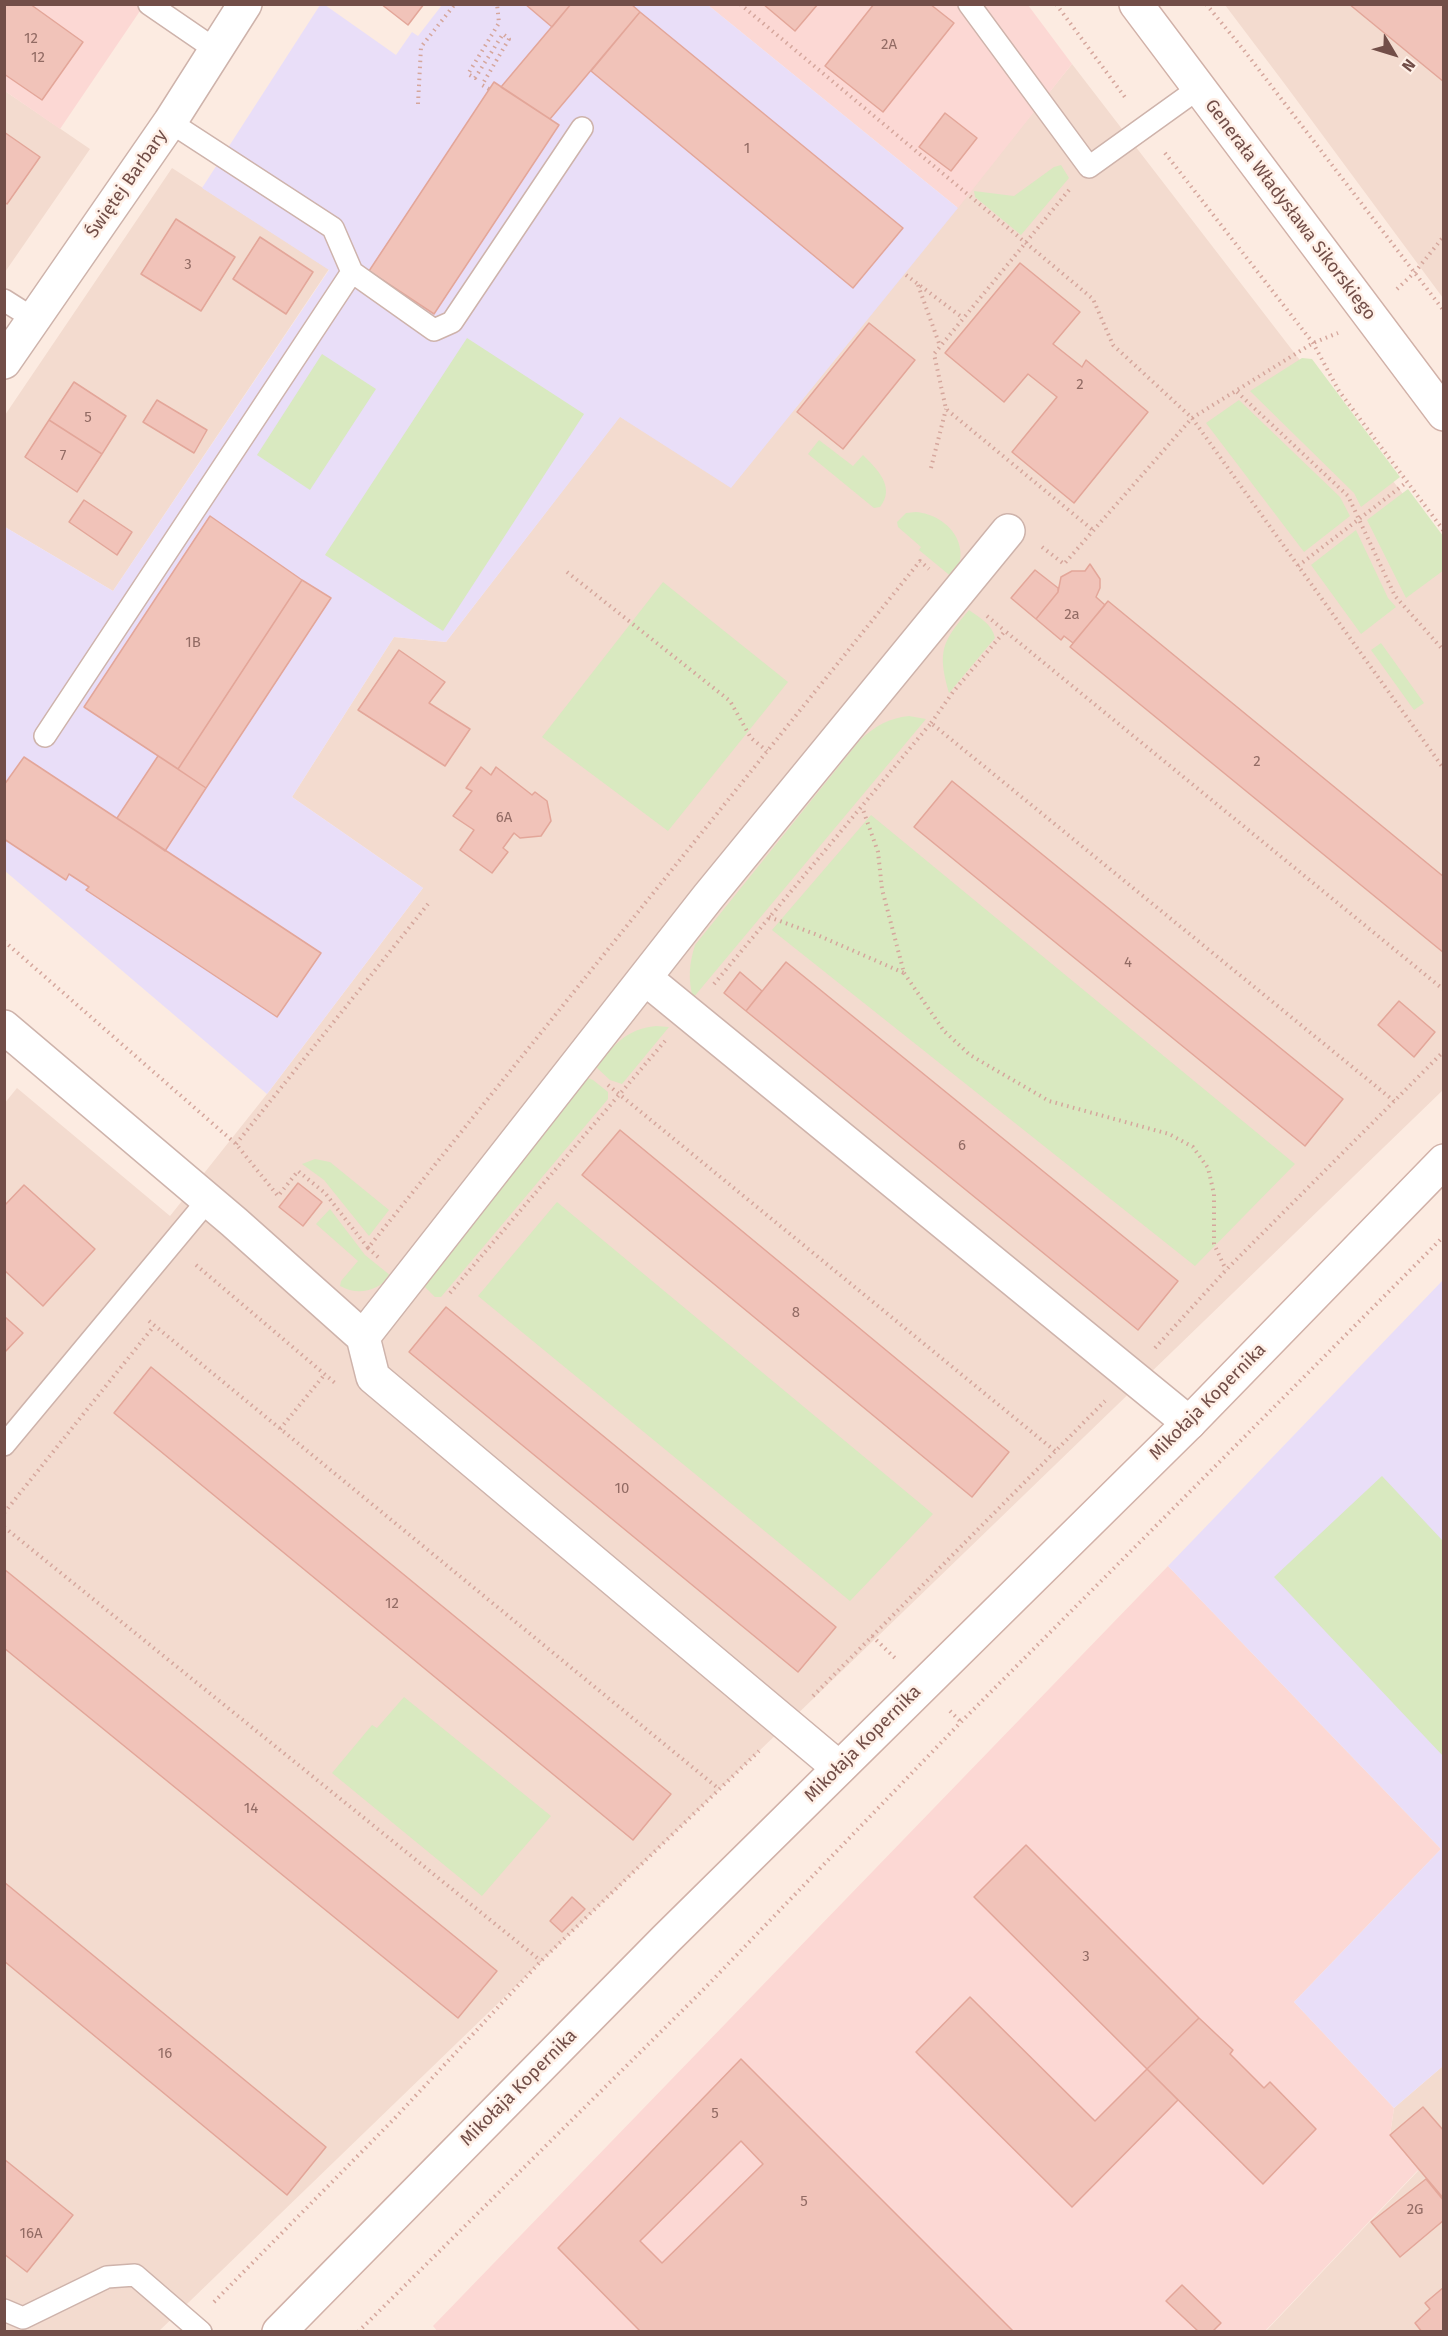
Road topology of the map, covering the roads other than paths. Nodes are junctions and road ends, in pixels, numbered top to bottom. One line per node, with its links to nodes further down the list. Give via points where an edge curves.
1 (149, 4): 5 (lane)
2 (245, 4): 5 (street, Świętej Barbary)
3 (969, 4): 6 (lane, via 1089,166)
4 (1136, 4): 6 (street, Generała Władysława Sikorskiego)
5 (216, 51): 7 (street, Świętej Barbary)
6 (1198, 88): 13 (street, Generała Władysława Sikorskiego)
7 (170, 122): 9 (lane, via 333,228); 11 (street, Świętej Barbary)
8 (582, 128): 9 (lane, via 452,322 434,330)
9 (352, 272): 15 (lane)
10 (4, 300): 11 (lane)
11 (34, 319): 12 (street, Świętej Barbary)
12 (4, 362)
13 (1443, 414)
14 (1008, 531): 16 (street)
15 (45, 736)
16 (645, 978): 20 (street); 21 (street)
17 (4, 1027): 19 (street)
18 (1443, 1161): 21 (street, Mikołaja Kopernika)
19 (208, 1200): 20 (street); 22 (lane)
20 (363, 1337): 23 (street, via 373,1377)
21 (1189, 1423): 23 (street, Mikołaja Kopernika)
22 (4, 1445)
23 (839, 1768): 25 (street, Mikołaja Kopernika)
24 (4, 2310): 26 (lane, via 23,2318 107,2277 135,2275)
25 (283, 2330)
26 (201, 2331)

